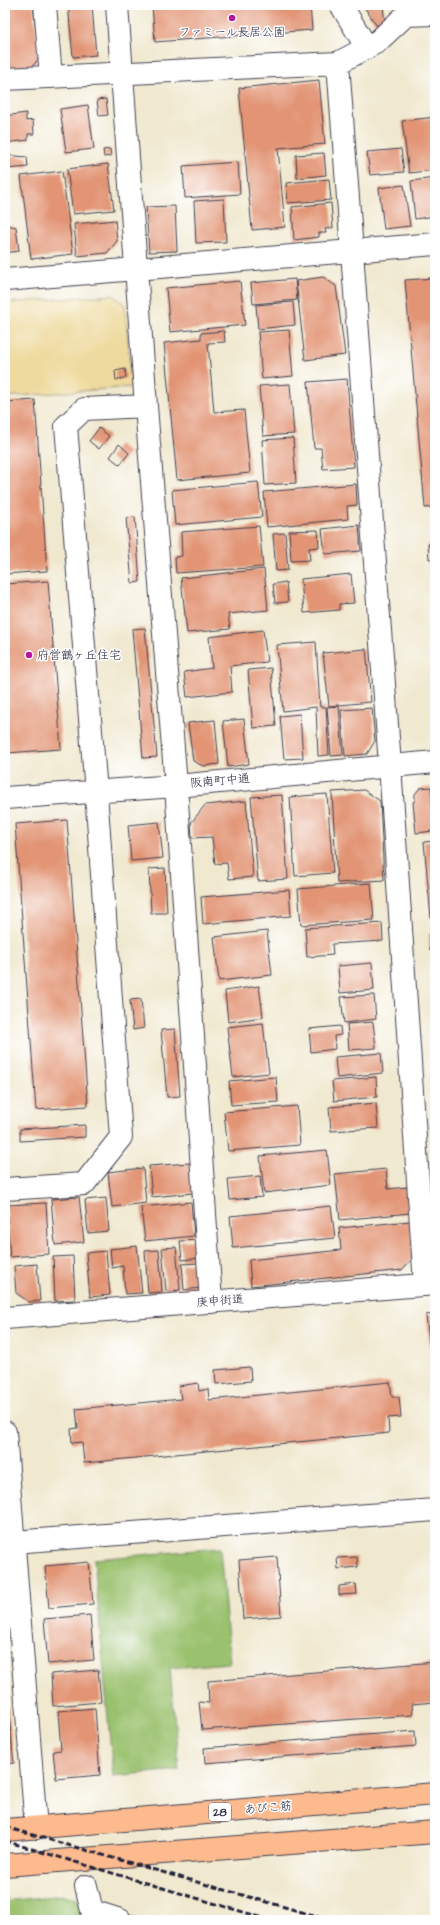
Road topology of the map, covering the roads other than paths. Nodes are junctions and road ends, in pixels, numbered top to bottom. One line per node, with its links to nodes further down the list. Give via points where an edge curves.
1 (45, 5): 8 (street)
2 (117, 5): 7 (street)
3 (341, 5): 5 (street)
4 (435, 14): 5 (street, via 406,15)
5 (367, 48): 6 (street)
6 (338, 63): 7 (street); 11 (street)
7 (122, 74): 8 (street); 12 (street)
8 (51, 77): 9 (street)
9 (5, 79)
10 (435, 244): 11 (street)
11 (352, 251): 12 (street); 16 (street)
12 (136, 270): 13 (street); 14 (street)
13 (5, 280)
14 (146, 406): 17 (street); 18 (street, via 84,409 66,426)
15 (435, 762): 16 (street, 阪南町中通)
16 (390, 765): 17 (street, 阪南町中通); 21 (street)
17 (176, 786): 18 (street, 阪南町中通); 22 (street)
18 (96, 792): 19 (street, 阪南町中通); 20 (street, via 121,1137 84,1184)
19 (5, 798)
20 (5, 1189)
21 (430, 1285): 22 (street, 庚申街道)
22 (211, 1302): 23 (street, 庚申街道)
23 (5, 1318)
24 (5, 1432): 26 (street)
25 (435, 1510): 26 (street)
26 (13, 1542): 28 (street)
27 (435, 1794): 28 (main road, あびこ筋 / 28)
28 (36, 1828): 29 (main road, あびこ筋 / 28)
29 (5, 1830)
30 (435, 1832): 31 (main road)
31 (5, 1865)
32 (86, 1886): 33 (street, via 92,1911)
33 (120, 1920)

